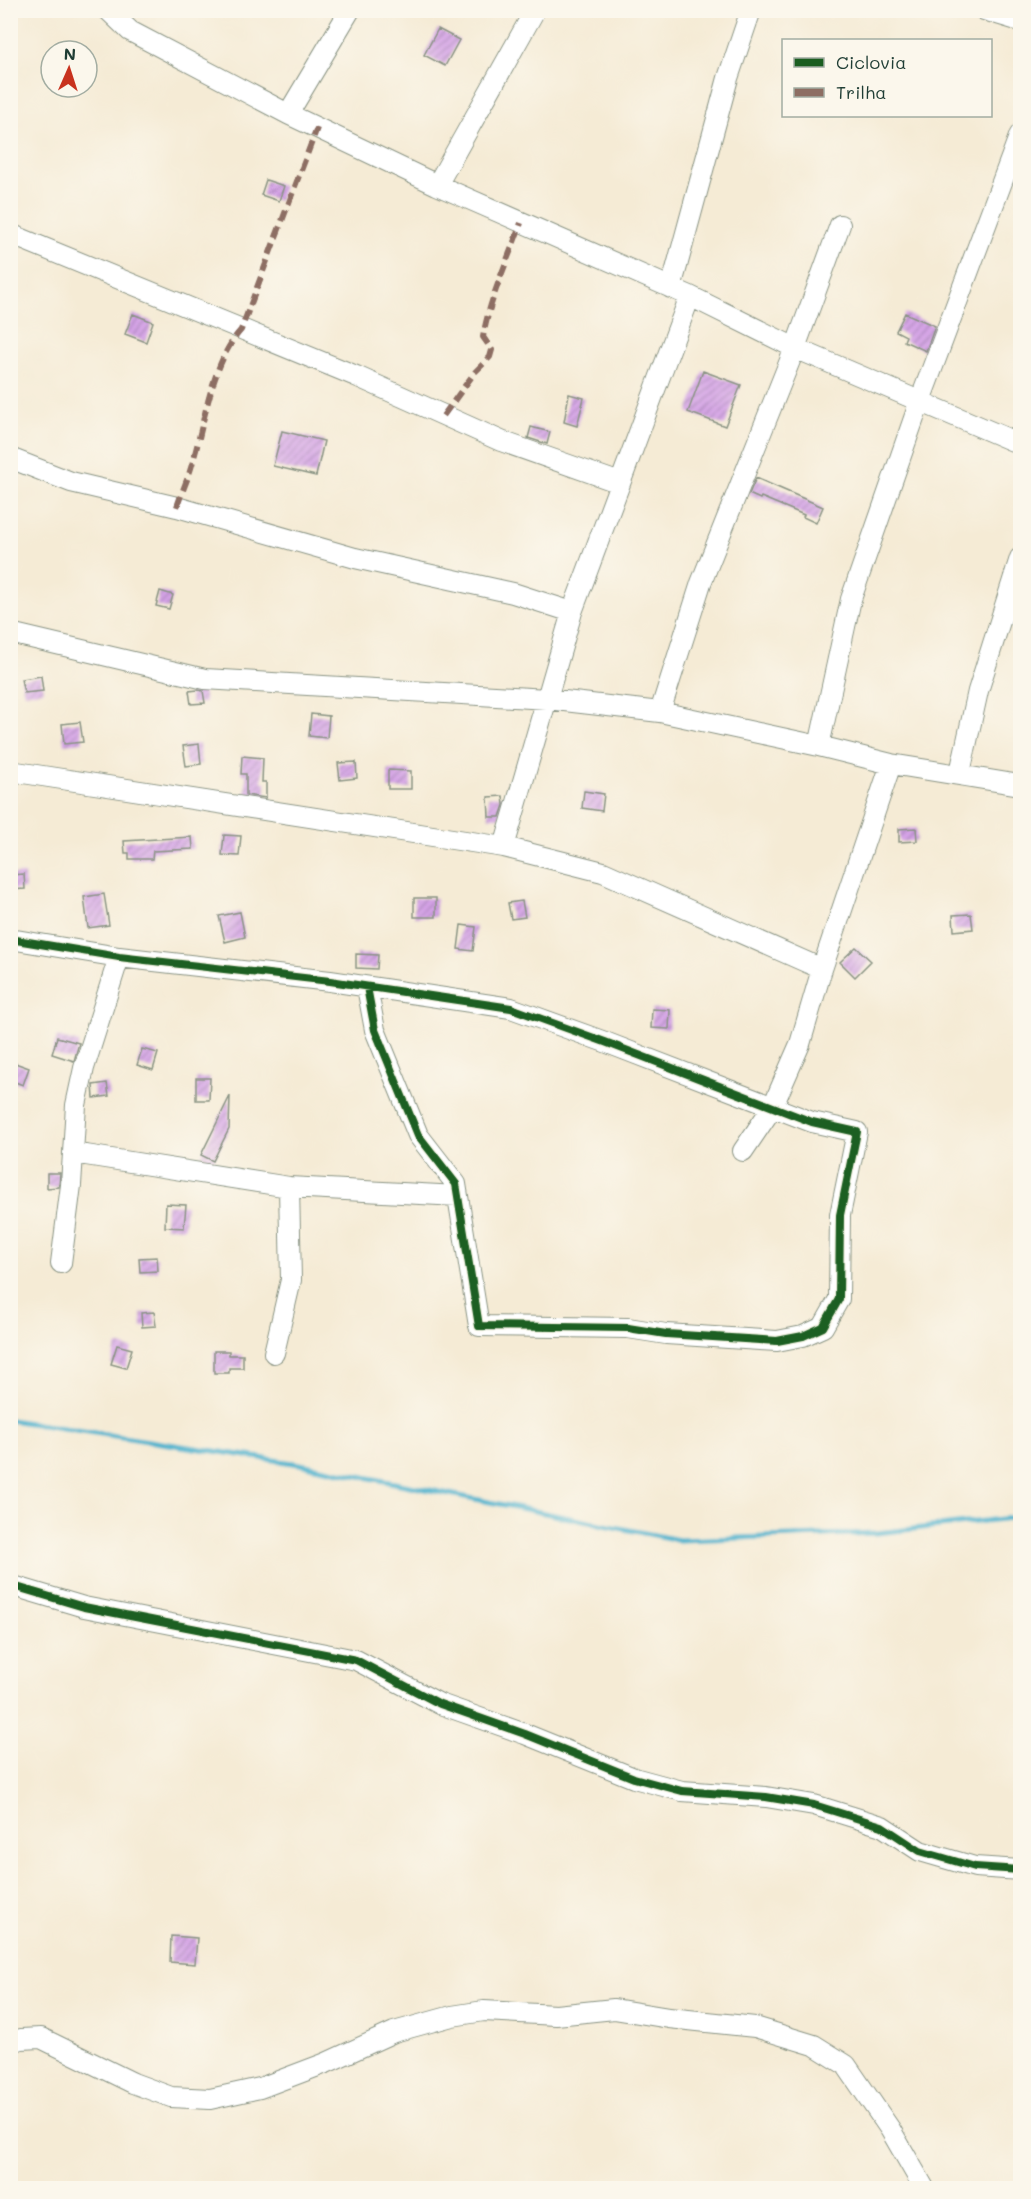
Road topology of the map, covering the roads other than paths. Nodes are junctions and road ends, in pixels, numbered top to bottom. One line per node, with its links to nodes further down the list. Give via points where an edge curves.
1 (108, 10): 7 (street, via 130,31)
2 (350, 10): 7 (street)
3 (535, 10): 9 (street)
4 (751, 10): 12 (street, via 728,78)
5 (984, 10): 6 (street)
6 (1020, 21)
7 (288, 114): 9 (street)
8 (1020, 134): 15 (street)
9 (436, 184): 12 (street)
10 (840, 225): 14 (street)
11 (10, 234): 18 (street, via 356,376 501,441)
12 (671, 288): 13 (street)
13 (690, 296): 14 (street); 18 (street)
14 (795, 348): 15 (street); 23 (street, via 700,583)
15 (920, 401): 16 (street); 24 (street, via 851,599)
16 (1020, 444)
17 (10, 459): 20 (street, via 71,482 177,507 355,558 513,593)
18 (620, 483): 20 (street)
19 (1020, 558): 27 (street, via 978,691)
20 (572, 612): 22 (street)
21 (10, 633): 22 (street, via 206,679)
22 (547, 699): 23 (street); 29 (street)
23 (660, 712): 24 (street)
24 (819, 746): 25 (street)
25 (891, 764): 27 (street); 32 (street)
26 (10, 771): 29 (street)
27 (960, 773): 28 (street)
28 (1020, 785)
29 (504, 847): 32 (street, via 603,872)
30 (10, 939): 31 (street)
31 (119, 957): 33 (street); 36 (street, via 82,1077)
32 (822, 969): 34 (street, via 800,1044)
33 (367, 987): 34 (street, via 511,1008); 38 (street, via 375,1030 418,1135 456,1184)
34 (772, 1108): 35 (street); 38 (street, via 857,1132 840,1215 839,1299 823,1327 803,1336 777,1341 628,1328 479,1326)
35 (743, 1151)
36 (73, 1152): 37 (street); 39 (street)
37 (289, 1187): 38 (street); 40 (street, via 291,1280)
38 (458, 1196)
39 (61, 1263)
40 (274, 1353)
41 (10, 1586): 42 (street, via 84,1607 356,1660 440,1704 634,1778 682,1791 814,1805 882,1826 920,1851 975,1867)
42 (1020, 1870)
43 (10, 2043): 44 (street, via 41,2038 171,2097 210,2099 260,2088 394,2032 484,2011 556,2015 614,2009 755,2027 814,2044 846,2065)
44 (924, 2188)

